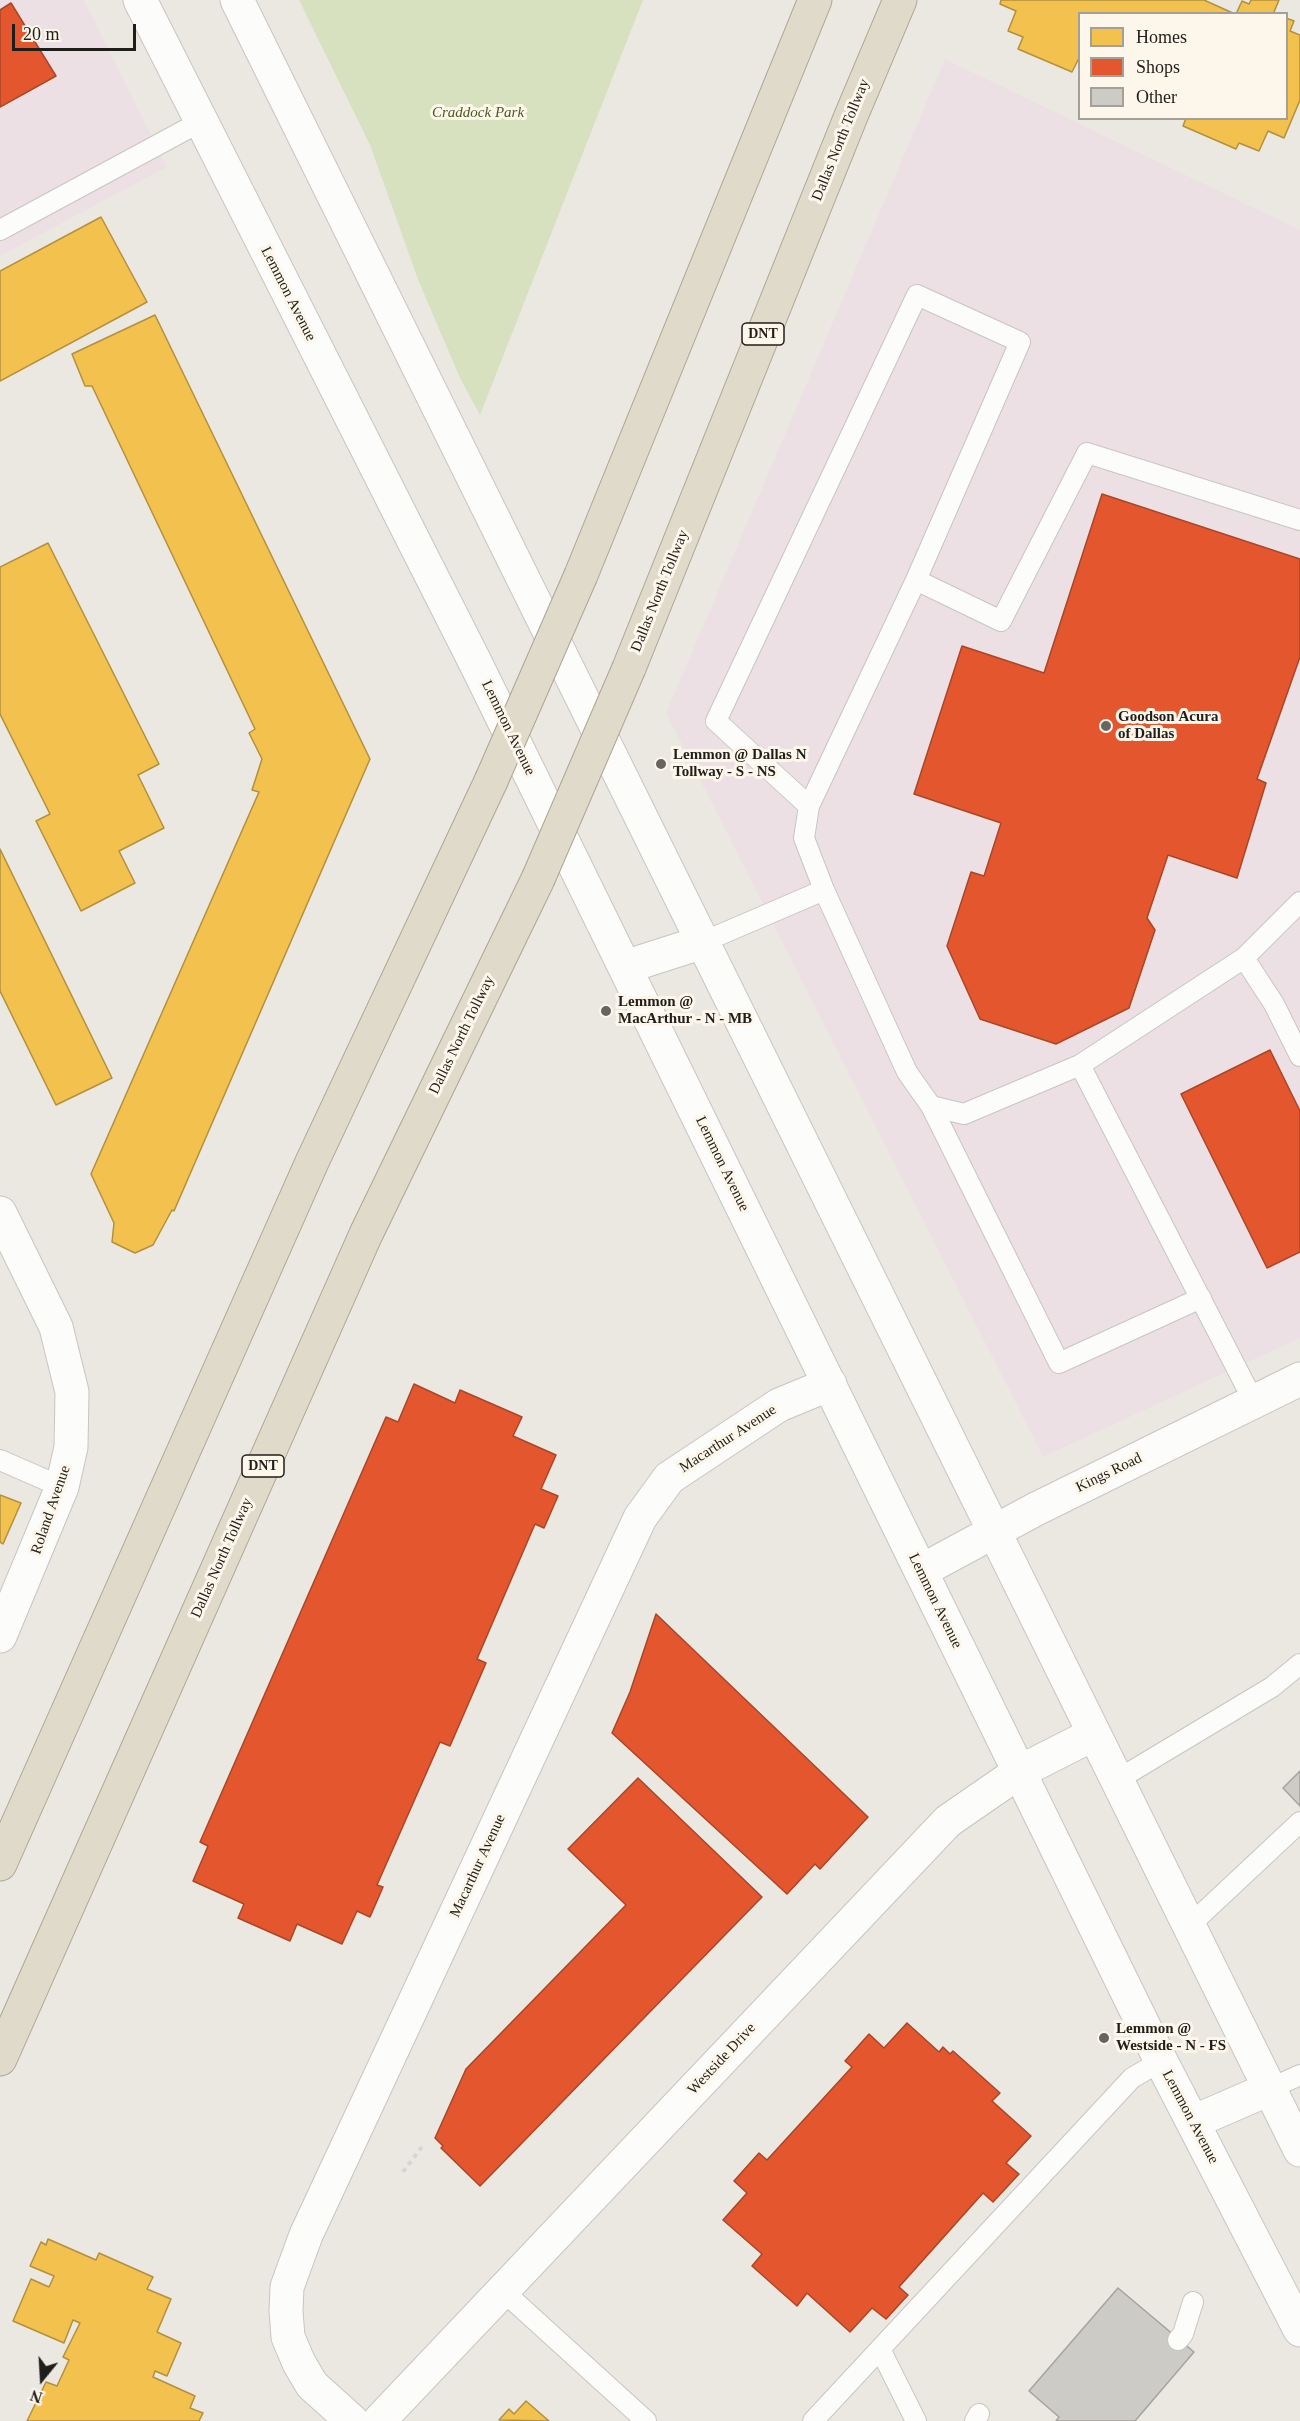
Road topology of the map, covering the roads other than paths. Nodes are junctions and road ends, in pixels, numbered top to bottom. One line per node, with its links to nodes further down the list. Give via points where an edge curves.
1 (140, 0): 5 (main road, Lemmon Avenue)
2 (237, 0): 12 (main road)
3 (815, 0): 33 (highway, bridge, via 581,574 491,781 312,1162)
4 (900, 0): 35 (highway, Dallas North Tollway / DNT, bridge, via 538,879 366,1234)
5 (200, 122): 6 (lane); 14 (main road, Lemmon Avenue, via 477,664)
6 (0, 230)
7 (1300, 520): 8 (lane, via 1087,453 1001,621)
8 (916, 580): 9 (lane); 9 (lane, via 1020,342 917,295 716,721)
9 (809, 806): 10 (lane, via 804,837)
10 (824, 890): 12 (lane); 17 (lane, via 907,1072)
11 (1300, 902): 13 (lane)
12 (704, 942): 14 (main road); 25 (main road)
13 (1244, 958): 15 (lane, via 1274,1004); 16 (lane)
14 (625, 967): 21 (main road, Lemmon Avenue)
15 (1300, 1056)
16 (1080, 1065): 17 (lane, via 964,1113); 19 (lane)
17 (931, 1106): 19 (lane, via 1059,1363)
18 (0, 1213): 24 (main road, Roland Avenue, via 56,1327 72,1392 71,1447)
19 (1201, 1299): 22 (lane)
20 (1300, 1379): 22 (main road, Kings Road)
21 (830, 1384): 26 (main road, Lemmon Avenue); 46 (main road, Macarthur Avenue, via 779,1405 669,1478 640,1518 306,2235 287,2287 288,2337 312,2385)
22 (1254, 1402): 25 (main road, Kings Road)
23 (0, 1460): 24 (lane)
24 (62, 1487): 27 (main road, Roland Avenue)
25 (994, 1530): 26 (main road, Kings Road); 29 (main road)
26 (921, 1571): 30 (main road, Lemmon Avenue)
27 (0, 1636)
28 (1300, 1664): 31 (lane, via 1272,1687)
29 (1094, 1734): 30 (main road, Westside Drive); 31 (main road)
30 (1019, 1772): 36 (main road, Lemmon Avenue); 41 (main road, Westside Drive, via 948,1821)
31 (1117, 1780): 34 (main road)
32 (1300, 1822): 34 (lane)
33 (0, 1864)
34 (1189, 1926): 38 (main road)
35 (0, 2059)
36 (1161, 2061): 39 (main road, Lemmon Avenue); 45 (lane, via 1132,2078)
37 (1300, 2075): 38 (lane)
38 (1269, 2088): 39 (main road); 40 (main road)
39 (1193, 2122): 43 (main road, Lemmon Avenue)
40 (1300, 2150)
41 (503, 2290): 47 (main road, Westside Drive); 48 (lane)
42 (1193, 2302): 44 (lane)
43 (1300, 2330)
44 (1178, 2340)
45 (880, 2349): 49 (lane); 50 (lane)
46 (352, 2421)
47 (379, 2421)
48 (646, 2421)
49 (813, 2421)
50 (916, 2421)

